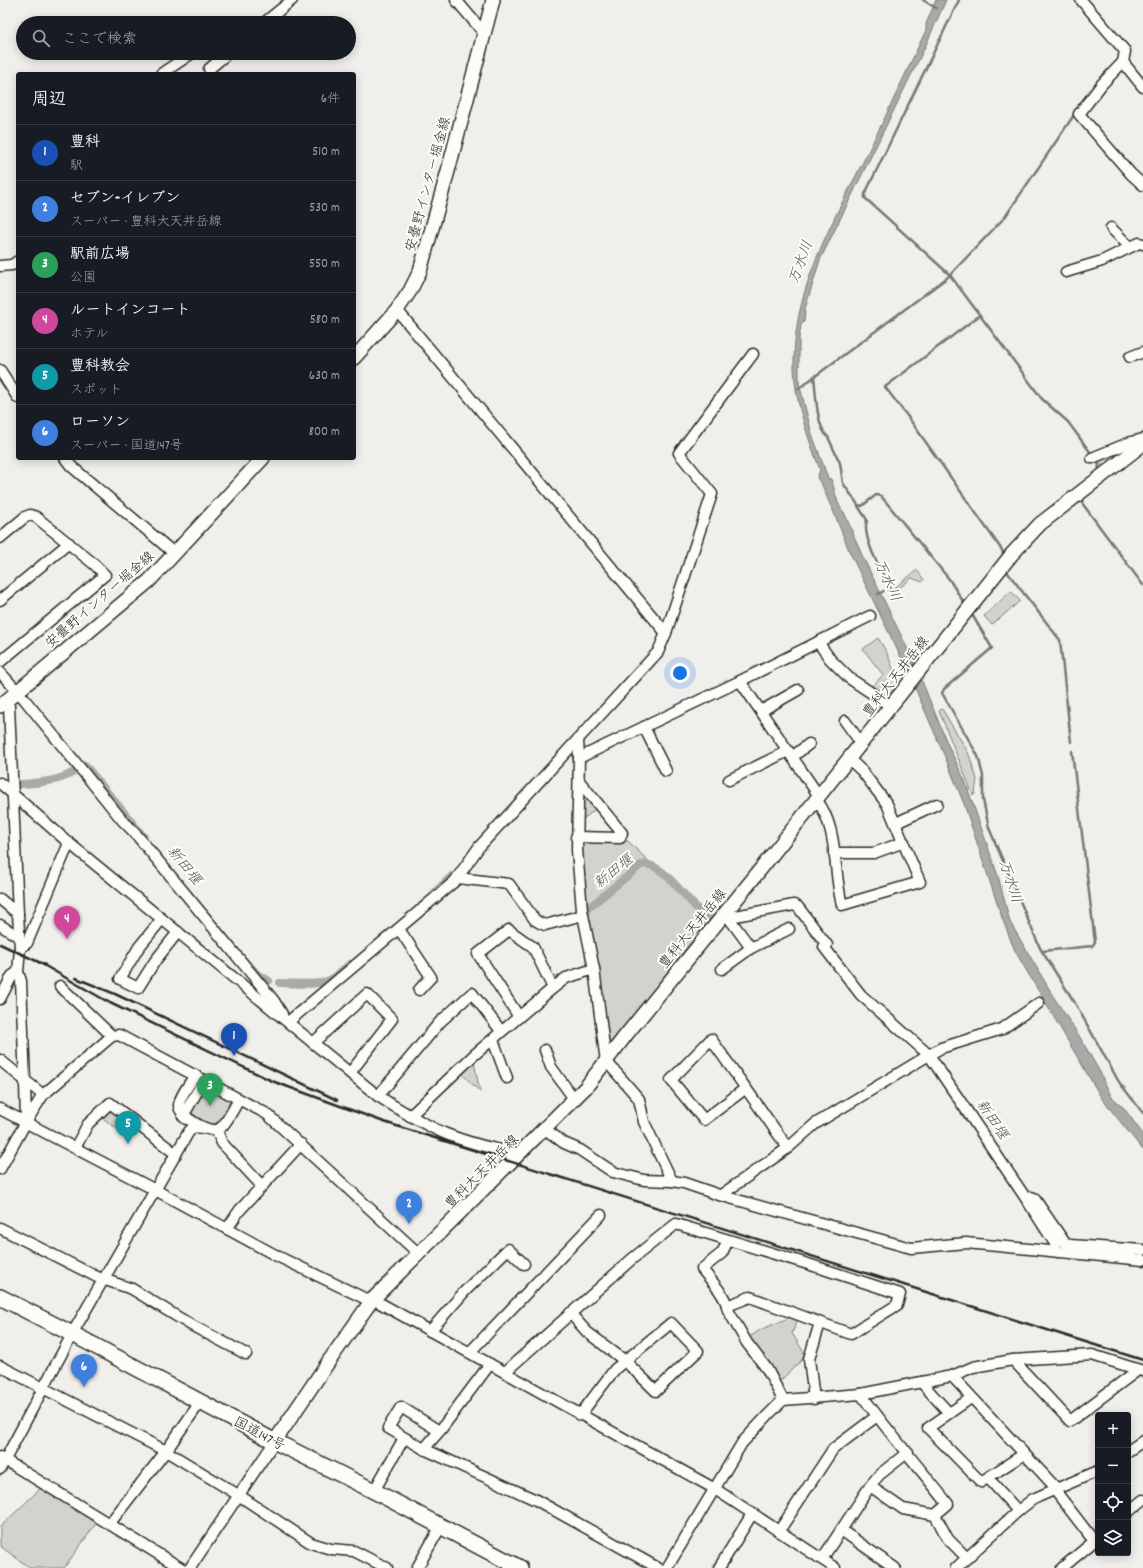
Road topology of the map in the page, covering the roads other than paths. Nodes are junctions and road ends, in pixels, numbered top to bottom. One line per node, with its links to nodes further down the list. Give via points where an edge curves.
1 (292, 0): 5 (street)
2 (456, 0): 6 (street)
3 (493, 0): 6 (main road, 安曇野インター堀金線)
4 (1081, 0): 9 (street, via 1125,51)
5 (273, 16)
6 (484, 34): 20 (main road, 安曇野インター堀金線, via 420,271)
7 (182, 60): 11 (street)
8 (220, 60): 10 (street)
9 (1123, 62): 12 (street); 13 (street, via 1079,114 1131,174)
10 (209, 70)
11 (164, 72)
12 (1143, 87)
13 (1143, 184)
14 (1111, 228): 16 (street)
15 (1143, 244): 16 (street, via 1138,242)
16 (1130, 247): 19 (street, via 1102,261)
17 (16, 262): 18 (street)
18 (0, 266)
19 (1066, 272)
20 (397, 310): 23 (main road, 安曇野インター堀金線); 37 (street)
21 (1143, 352): 24 (street)
22 (753, 354): 37 (street, via 679,453 712,494)
23 (356, 356)
24 (1130, 357)
25 (0, 370): 26 (street)
26 (16, 395)
27 (1143, 439): 29 (street)
28 (1143, 444): 45 (main road, 豊科大天井岳線, via 1025,538)
29 (1092, 458)
30 (71, 460): 34 (street)
31 (258, 460): 34 (main road, 安曇野インター堀金線)
32 (0, 538): 33 (street, via 30,514)
33 (69, 543): 35 (street); 39 (street, via 105,576)
34 (175, 554): 43 (main road, 安曇野インター堀金線, via 149,581)
35 (0, 600)
36 (870, 616): 38 (street)
37 (666, 633): 49 (street, via 658,652)
38 (818, 642): 41 (street); 45 (street, via 849,678)
39 (0, 662)
40 (0, 672): 43 (street)
41 (740, 681): 46 (street); 48 (street)
42 (798, 690): 46 (street)
43 (16, 691): 44 (main road, 安曇野インター堀金線); 89 (street, via 274,1001)
44 (2, 704): 59 (street, via 9,706)
45 (891, 706): 50 (main road, 豊科大天井岳線)
46 (761, 710): 52 (street)
47 (845, 721): 50 (street)
48 (644, 727): 53 (street); 55 (street)
49 (578, 740): 53 (street); 67 (street, via 479,847)
50 (861, 743): 54 (main road, 豊科大天井岳線)
51 (809, 744): 52 (street)
52 (790, 754): 56 (street); 60 (street)
53 (580, 758): 57 (street)
54 (849, 759): 60 (main road, 豊科大天井岳線); 62 (street, via 862,771 887,804)
55 (666, 772)
56 (729, 780)
57 (579, 781): 63 (street); 63 (street, via 622,833 620,838)
58 (0, 783): 59 (street)
59 (12, 794): 65 (street); 69 (street)
60 (818, 798): 66 (street, via 823,808); 71 (main road, 豊科大天井岳線)
61 (936, 804): 62 (street)
62 (896, 823): 64 (street)
63 (576, 837): 70 (street)
64 (904, 842): 66 (street, via 874,853); 66 (street, via 920,882 842,905)
65 (69, 843): 72 (street); 78 (street, via 27,943)
66 (834, 853)
67 (458, 878): 70 (street, via 509,884 534,920 545,925); 74 (street)
68 (0, 899): 69 (street)
69 (18, 914): 77 (street)
70 (583, 915): 80 (street)
71 (728, 915): 79 (street); 95 (street, via 794,905 798,907 827,945 824,947 861,995); 97 (main road, 豊科大天井岳線)
72 (162, 919): 76 (street); 76 (street, via 139,947 120,979 138,988 154,961)
73 (0, 925): 77 (street)
74 (399, 929): 85 (street, via 431,977); 89 (street)
75 (790, 930): 79 (street)
76 (178, 932): 89 (street)
77 (19, 937): 78 (street)
78 (20, 948): 82 (street)
79 (751, 948): 81 (street)
80 (594, 969): 84 (street, via 566,978); 97 (street)
81 (722, 969)
82 (18, 972): 86 (street, via 12,976); 101 (street, via 21,981)
83 (60, 986): 91 (street)
84 (553, 988): 88 (street); 88 (street, via 533,947 509,930 478,954)
85 (419, 990)
86 (0, 999)
87 (1039, 1003): 95 (street, via 1002,1029 941,1048)
88 (519, 1017): 90 (street)
89 (288, 1022): 93 (street)
90 (501, 1031): 92 (street); 104 (street, via 472,993 440,1022)
91 (112, 1036): 99 (street, via 119,1035); 103 (street)
92 (493, 1040): 100 (street); 109 (street)
93 (312, 1043): 98 (street); 98 (street, via 367,994 392,1019)
94 (545, 1050): 106 (street, via 551,1067)
95 (929, 1055): 117 (street, via 816,1124); 129 (street)
96 (0, 1060): 101 (street)
97 (606, 1061): 106 (main road, 豊科大天井岳線); 121 (street, via 639,1099 644,1122)
98 (350, 1074): 104 (street)
99 (200, 1077): 105 (street); 108 (street, via 179,1103)
100 (507, 1078)
101 (26, 1082): 103 (street); 110 (street)
102 (746, 1088): 102 (street, via 704,1120 671,1080 711,1039); 117 (street)
103 (43, 1095): 110 (street)
104 (378, 1096): 109 (street)
105 (239, 1098): 113 (street); 115 (street, via 267,1114)
106 (575, 1100): 112 (main road, 豊科大天井岳線)
107 (0, 1109): 110 (street)
108 (183, 1116): 111 (street); 114 (street, via 189,1123)
109 (410, 1116): 119 (street, via 439,1131)
110 (26, 1122): 116 (street); 120 (street)
111 (203, 1128): 113 (street); 114 (street, via 194,1127)
112 (545, 1129): 119 (main road, 豊科大天井岳線); 121 (street, via 613,1172 644,1180)
113 (217, 1131): 122 (street, via 222,1143)
114 (188, 1133): 118 (street)
115 (301, 1144): 122 (street); 132 (street)
116 (75, 1148): 118 (street, via 88,1124 110,1103); 123 (street)
117 (788, 1148): 124 (street)
118 (176, 1154): 123 (street)
119 (520, 1154): 132 (main road, 豊科大天井岳線)
120 (0, 1169)
121 (672, 1181): 124 (street)
122 (262, 1186): 127 (street, via 239,1211)
123 (155, 1190): 127 (street); 135 (street)
124 (721, 1195): 131 (street, via 911,1248 966,1243)
125 (602, 1215): 143 (street)
126 (0, 1228): 135 (street)
127 (227, 1229): 137 (street, via 277,1256)
128 (728, 1240): 138 (street, via 722,1253 702,1269); 139 (street, via 676,1224); 140 (street, via 900,1294 897,1305 851,1334)
129 (1057, 1240): 130 (street, via 1070,1245); 131 (street)
130 (1143, 1250)
131 (1058, 1252): 133 (street)
132 (419, 1254): 137 (main road, 豊科大天井岳線)
133 (1143, 1260)
134 (524, 1264): 141 (street, via 508,1250 465,1291)
135 (103, 1280): 142 (street); 144 (street, via 132,1289 191,1325)
136 (0, 1297): 142 (highway, 国道147号)
137 (372, 1300): 141 (street); 164 (main road, 豊科大天井岳線)
138 (727, 1306): 140 (street, via 750,1297); 157 (street)
139 (570, 1313): 146 (street, via 587,1332); 150 (street)
140 (820, 1323): 156 (street, via 809,1359)
141 (430, 1330): 143 (street)
142 (72, 1334): 153 (street); 158 (highway, 国道147号)
143 (470, 1352): 147 (street)
144 (246, 1354)
145 (1013, 1360): 149 (street, via 1092,1355); 149 (street, via 1070,1421); 151 (street, via 973,1367)
146 (626, 1361): 146 (street, via 671,1323 698,1351 656,1391); 160 (street, via 615,1369)
147 (490, 1364): 150 (street); 162 (street)
148 (0, 1366): 153 (street)
149 (1141, 1371)
150 (505, 1372): 160 (street)
151 (952, 1376): 152 (street); 155 (street)
152 (921, 1382): 154 (street); 159 (street)
153 (44, 1388): 168 (street); 171 (street)
154 (861, 1394): 156 (street); 161 (street)
155 (972, 1398): 159 (street); 170 (street)
156 (814, 1399): 157 (street)
157 (783, 1400): 176 (street, via 742,1443)
158 (201, 1401): 164 (highway, 国道147号); 168 (street)
159 (949, 1413): 174 (street, via 928,1428 981,1482)
160 (580, 1414): 176 (street)
161 (877, 1416): 169 (street); 188 (street, via 833,1449)
162 (438, 1431): 163 (street, via 401,1407 388,1428); 166 (street)
163 (404, 1438): 166 (street); 178 (street)
164 (275, 1441): 178 (highway, 国道147号); 179 (street)
165 (1143, 1441): 167 (street)
166 (424, 1449): 198 (street, via 536,1500)
167 (1131, 1449)
168 (166, 1451): 179 (street); 185 (street)
169 (908, 1452): 175 (street, via 879,1475); 184 (street, via 948,1504)
170 (1024, 1454): 174 (street); 177 (street)
171 (3, 1458): 172 (street); 185 (street)
172 (0, 1469)
173 (1095, 1472): 177 (street)
174 (988, 1478): 182 (street)
175 (870, 1486): 184 (street, via 902,1509); 187 (street)
176 (715, 1489): 183 (street); 199 (street)
177 (1057, 1489): 182 (street, via 1033,1499); 189 (street, via 1057,1494)
178 (374, 1491): 186 (highway, 国道147号)
179 (240, 1496): 194 (street); 195 (street, via 310,1543 331,1549 354,1551)
180 (1143, 1500): 181 (street)
181 (1131, 1510)
182 (1018, 1511): 191 (street)
183 (752, 1514): 188 (street); 200 (street)
184 (935, 1515): 191 (street, via 948,1539)
185 (110, 1523): 193 (street)
186 (441, 1526): 196 (street); 197 (highway, 国道147号)
187 (841, 1530): 192 (street); 202 (street)
188 (779, 1531): 192 (street)
189 (1095, 1538)
190 (1095, 1540): 204 (street)
191 (967, 1558): 203 (street)
192 (822, 1560): 201 (street)
193 (181, 1568)
194 (190, 1568)
195 (387, 1568)
196 (417, 1568)
197 (520, 1568)
198 (658, 1568)
199 (667, 1568)
200 (719, 1568)
201 (835, 1568)
202 (895, 1568)
203 (956, 1568)
204 (1062, 1568)

